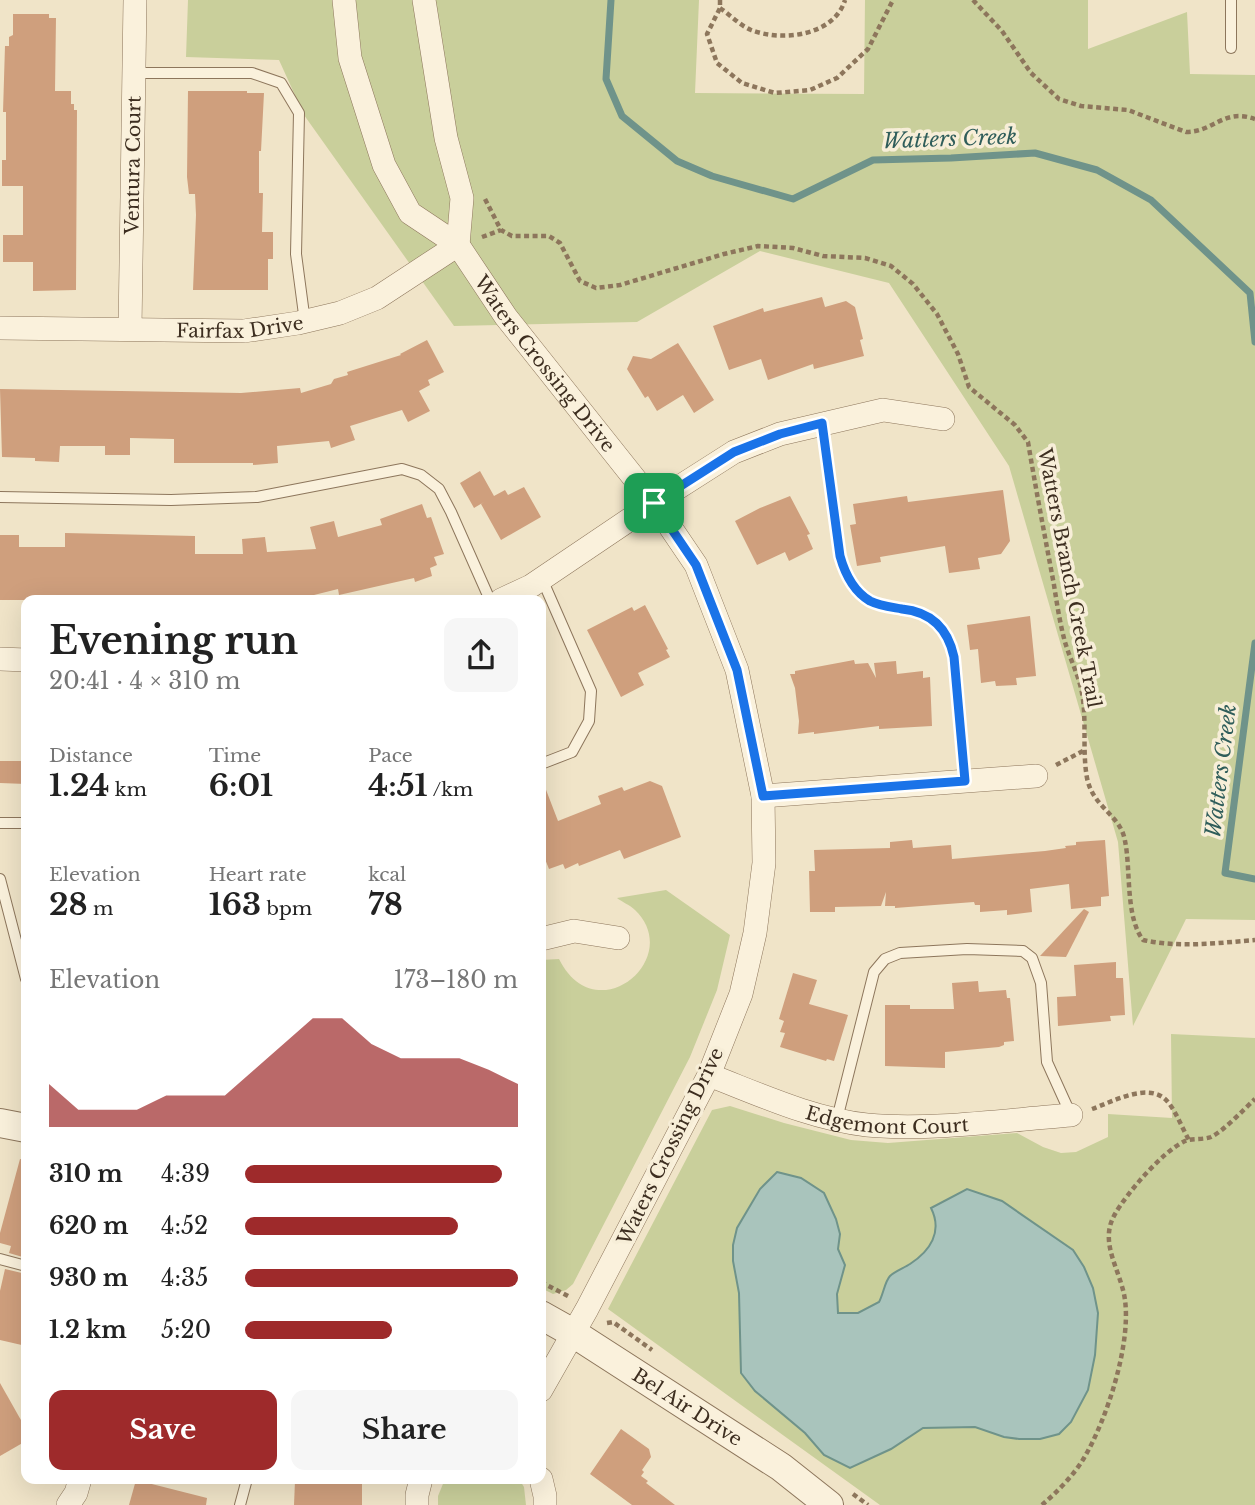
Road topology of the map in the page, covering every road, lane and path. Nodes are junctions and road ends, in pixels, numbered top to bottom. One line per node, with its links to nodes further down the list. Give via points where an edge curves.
1 (135, 0): 11 (street, Ventura Court)
2 (344, 0): 14 (street, Waters Crossing Drive, via 350,58 384,165 411,214)
3 (424, 0): 14 (street, via 446,138 462,198)
4 (720, 0): 9 (path)
5 (845, 0): 9 (path, via 824,27 789,37 750,30)
6 (893, 0): 9 (path, via 869,49 837,78 810,90 775,93 742,83 717,63 707,34)
7 (973, 0): 12 (path, via 1031,73 1059,99 1128,110 1186,132 1237,114)
8 (1231, 0): 10 (lane)
9 (720, 8)
10 (1231, 48)
11 (134, 73): 15 (lane, via 252,73 281,83 299,113 296,254); 17 (street, Ventura Court)
12 (1255, 118)
13 (482, 191): 27 (path, Watters Branch Creek Trail, via 501,230 512,236 549,236 560,243 580,281 596,288 758,246 865,258 891,266 913,284 937,314 969,387 1028,442 1065,642 1082,690)
14 (458, 246): 15 (street, Fairfax Drive, via 377,298); 21 (street, Waters Crossing Drive, via 506,317)
15 (305, 322): 17 (street, Fairfax Drive, via 244,331)
16 (0, 328): 17 (street, Fairfax Drive)
17 (130, 329)
18 (943, 419): 19 (street, via 883,410)
19 (822, 423): 21 (street, via 734,452); 30 (lane, via 845,573 870,601 933,619 951,643)
20 (0, 498): 23 (lane, via 257,497 402,469 421,475 439,489)
21 (654, 503): 22 (street); 31 (street, Waters Crossing Drive, via 696,565 737,670)
22 (542, 579): 24 (street); 28 (lane, via 591,691 589,722 572,752)
23 (488, 595)
24 (511, 595)
25 (0, 659): 26 (street)
26 (21, 660)
27 (1083, 751): 29 (path); 37 (path, Watters Branch Creek Trail, via 1092,794 1125,837 1133,919 1143,940 1193,945)
28 (546, 762)
29 (1036, 776): 30 (street)
30 (965, 781): 31 (street)
31 (763, 796): 39 (street, Waters Crossing Drive, via 764,863 754,933 740,993)
32 (0, 822): 33 (lane)
33 (21, 823)
34 (0, 879): 38 (lane)
35 (546, 938): 36 (street, via 574,931)
36 (618, 938)
37 (1255, 940)
38 (21, 960)
39 (709, 1075): 42 (street, Edgemont Court, via 791,1108); 51 (street, Waters Crossing Drive)
40 (1255, 1098): 45 (path, via 1210,1137)
41 (1071, 1115): 42 (street, Edgemont Court, via 909,1127); 42 (lane, via 1047,1062 1041,983 1032,958 1023,951 967,949 900,953 885,959 874,972); 45 (path, via 1152,1093 1170,1105)
42 (837, 1119)
43 (0, 1123): 44 (street)
44 (21, 1127)
45 (1189, 1140): 62 (path, via 1156,1165 1114,1215 1108,1234 1125,1299 1118,1373 1084,1458)
46 (0, 1259): 47 (lane)
47 (21, 1265)
48 (546, 1285): 49 (path)
49 (564, 1294)
50 (546, 1318): 51 (street, Bel Air Drive)
51 (573, 1332): 52 (street, Waters Crossing Drive); 61 (street, Bel Air Drive, via 781,1467)
52 (546, 1381)
53 (79, 1484): 57 (street)
54 (246, 1484): 58 (lane)
55 (420, 1484): 59 (street)
56 (542, 1484): 60 (street)
57 (68, 1505)
58 (240, 1505)
59 (417, 1505)
60 (545, 1505)
61 (829, 1505)
62 (1042, 1505)

